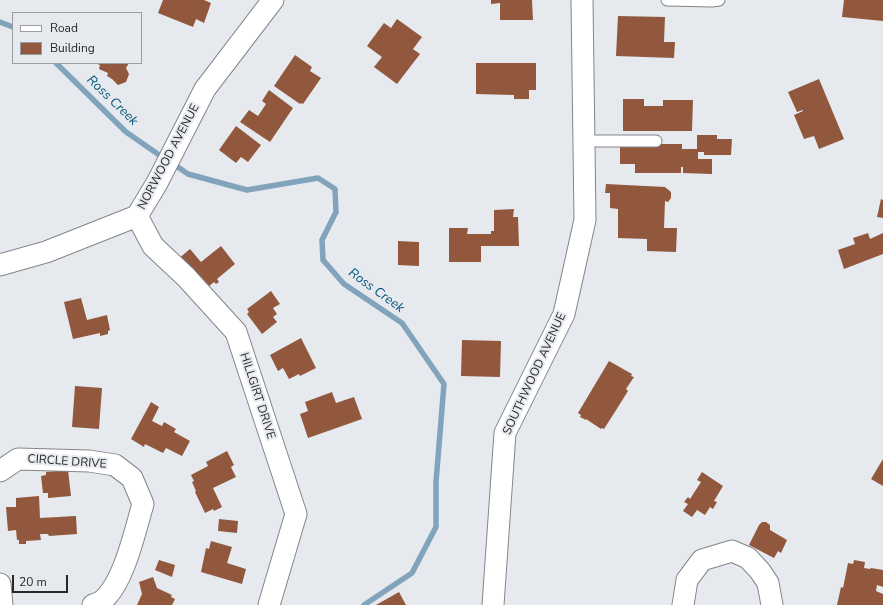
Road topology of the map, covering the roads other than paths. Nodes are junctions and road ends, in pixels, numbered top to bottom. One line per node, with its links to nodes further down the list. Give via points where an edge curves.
1 (273, 0): 7 (street, NORWOOD AVENUE, via 205,89 157,183)
2 (582, 0): 5 (street, SOUTHWOOD AVENUE)
3 (667, 0): 4 (lane)
4 (719, 0)
5 (584, 141): 6 (lane); 14 (street, SOUTHWOOD AVENUE, via 585,220 564,314 505,433)
6 (656, 141)
7 (137, 216): 8 (street, NORWOOD AVENUE, via 46,252); 13 (street, HILLGIRT DRIVE, via 153,246 186,277 236,332 296,514)
8 (0, 265)
9 (0, 471): 12 (street, CIRCLE DRIVE, via 18,459 89,461 115,465 132,478 143,504 141,511 124,564 112,589 101,602)
10 (0, 584): 11 (street)
11 (2, 605)
12 (93, 605)
13 (269, 605)
14 (493, 605)
15 (683, 605): 16 (street, via 687,580 702,560 732,551 748,558 760,571 768,583)
16 (772, 605)

